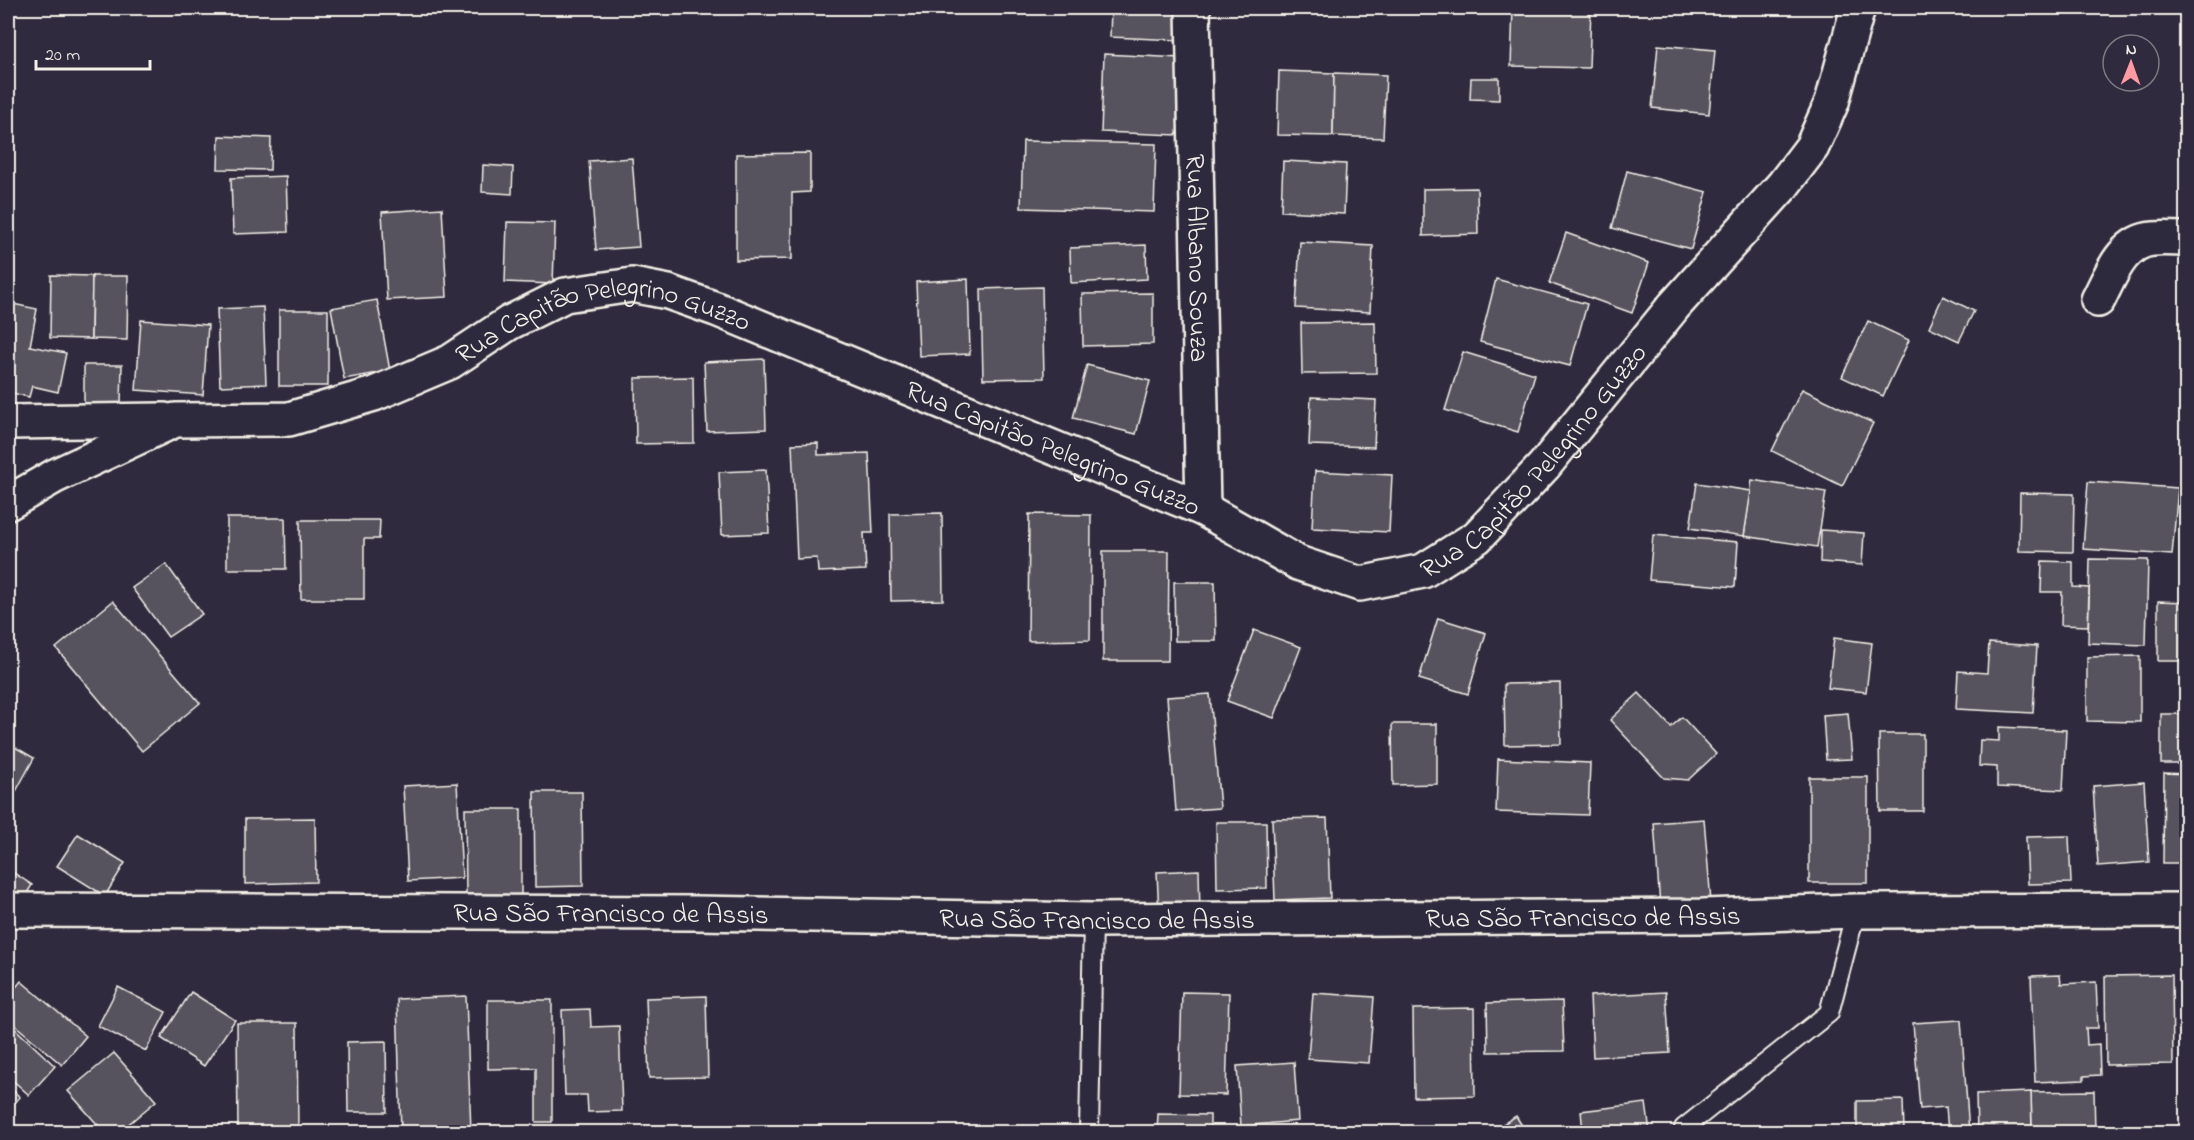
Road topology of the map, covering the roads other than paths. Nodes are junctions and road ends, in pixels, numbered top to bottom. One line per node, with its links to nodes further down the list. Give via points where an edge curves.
1 (1193, 8): 8 (street, Rua Albano Souza)
2 (1858, 8): 8 (street, Rua Capitão Pelegrino Guzzo, via 1832,102 1812,147 1783,185 1674,306 1544,466 1477,537 1423,572 1360,584 1298,563)
3 (2187, 240): 4 (street, via 2151,239 2133,246 2120,259)
4 (2098, 300)
5 (175, 420): 6 (street); 7 (street, Rua Capitão Pelegrino Guzzo, via 55,476); 8 (street, Rua Capitão Pelegrino Guzzo, via 289,419 374,394 450,362 509,323 565,295 632,285 668,292 716,309)
6 (8, 422)
7 (8, 503)
8 (1203, 509)
9 (8, 910): 12 (street, Rua São Francisco de Assis, via 696,913)
10 (1856, 910): 11 (street, Rua São Francisco de Assis); 12 (street, Rua São Francisco de Assis, via 1703,916); 13 (lane, via 1829,1013)
11 (2187, 910)
12 (1093, 920): 14 (lane)
13 (1684, 1128)
14 (1089, 1132)

